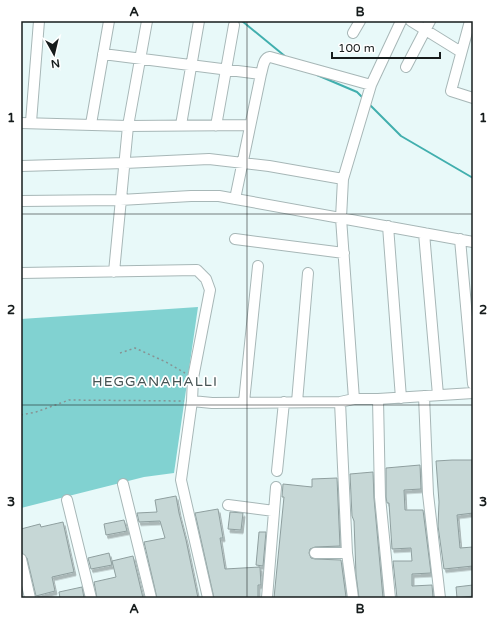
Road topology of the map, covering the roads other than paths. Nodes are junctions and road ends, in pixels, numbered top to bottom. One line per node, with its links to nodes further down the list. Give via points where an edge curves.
1 (39, 21): 21 (street)
2 (109, 21): 13 (street)
3 (147, 21): 14 (street)
4 (199, 21): 15 (street)
5 (360, 21): 11 (street)
6 (401, 21): 19 (street)
7 (411, 21): 10 (street)
8 (470, 21): 12 (street)
9 (234, 25): 17 (street)
10 (428, 25): 12 (street); 16 (street)
11 (353, 32)
12 (461, 52): 20 (street, via 451,91)
13 (103, 54): 14 (street); 22 (street)
14 (141, 59): 15 (street); 24 (street)
15 (191, 65): 17 (street); 23 (street)
16 (406, 68)
17 (226, 70): 18 (street); 25 (street)
18 (261, 74): 19 (street, via 265,60 270,57); 26 (street)
19 (371, 85): 30 (street)
20 (473, 98)
21 (26, 122): 22 (street)
22 (91, 124): 24 (street)
23 (181, 125): 24 (street); 25 (street)
24 (128, 126): 28 (street)
25 (216, 126): 26 (street)
26 (250, 126): 27 (street)
27 (243, 162): 28 (street, via 201,159); 30 (street); 31 (street)
28 (125, 164): 29 (street); 32 (street)
29 (21, 166)
30 (344, 179): 34 (street)
31 (235, 199): 32 (street, via 191,196); 34 (street)
32 (120, 200): 33 (street); 42 (street)
33 (21, 201)
34 (342, 218): 35 (street); 40 (street)
35 (388, 226): 36 (street); 49 (street)
36 (424, 233): 38 (street); 47 (street)
37 (235, 239): 40 (street)
38 (460, 240): 39 (street); 45 (street)
39 (473, 242)
40 (344, 253): 50 (street)
41 (258, 266): 53 (street)
42 (114, 272): 43 (street); 52 (street, via 197,270 206,279 210,290 193,378)
43 (21, 273)
44 (308, 273): 55 (street)
45 (473, 384)
46 (473, 393): 47 (street)
47 (438, 395): 48 (street)
48 (424, 396): 49 (street); 73 (street, via 428,494)
49 (401, 398): 51 (street)
50 (354, 399): 51 (street); 56 (street)
51 (378, 399): 72 (street, via 380,496)
52 (192, 401): 53 (street); 69 (street, via 181,480)
53 (244, 402): 54 (street)
54 (284, 402): 55 (street); 57 (street)
55 (297, 402): 56 (street)
56 (340, 402): 63 (street)
57 (277, 471)
58 (123, 484): 68 (street)
59 (276, 487): 62 (street)
60 (66, 500): 67 (street)
61 (228, 505): 62 (street)
62 (274, 511): 70 (street)
63 (347, 552): 64 (street); 71 (street)
64 (315, 554)
65 (21, 559): 66 (street)
66 (30, 598)
67 (91, 598)
68 (151, 598)
69 (208, 598)
70 (267, 598)
71 (353, 598)
72 (390, 598)
73 (440, 598)

